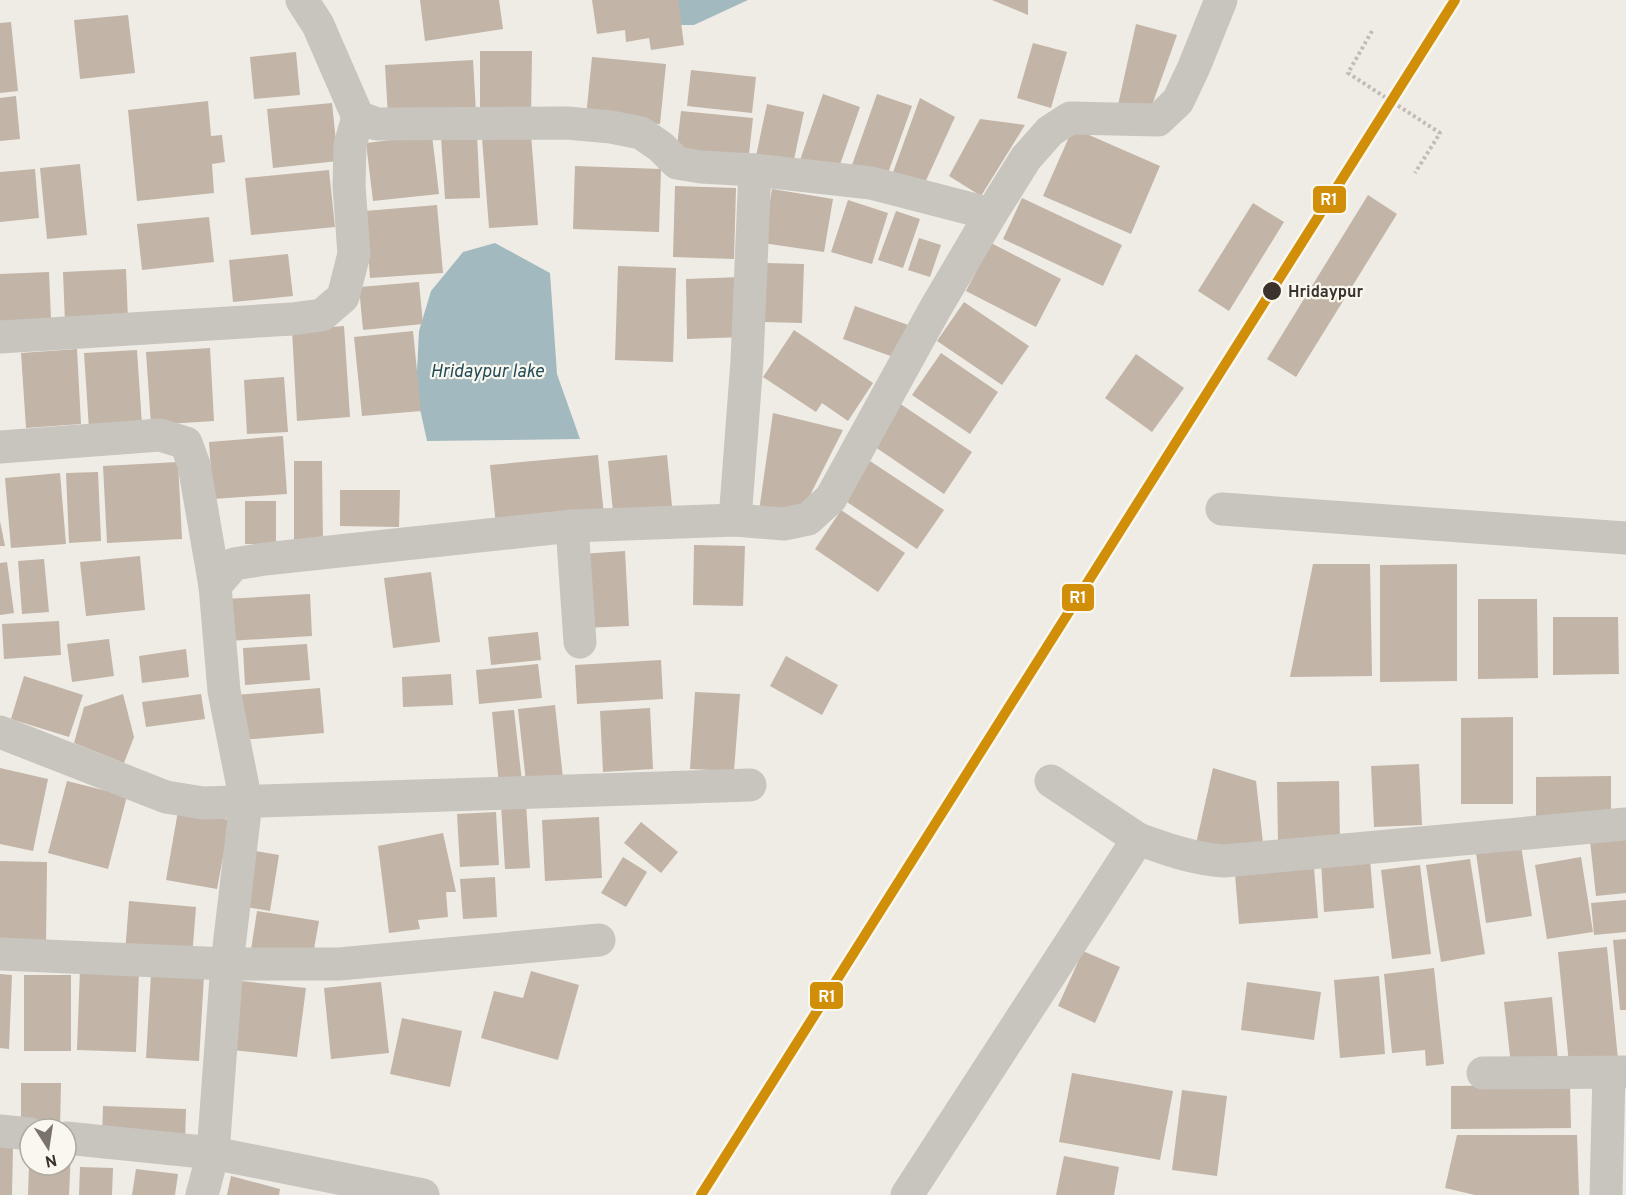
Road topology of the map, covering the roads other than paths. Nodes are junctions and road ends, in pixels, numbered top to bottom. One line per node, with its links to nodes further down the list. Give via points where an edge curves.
1 (302, 0): 3 (street, via 318,25)
2 (1221, 0): 5 (street, via 1178,101 1158,120 1070,118 1050,131 1026,158)
3 (358, 117): 4 (street, via 377,124 567,123 611,127 641,133 677,163); 6 (street, via 350,145 354,254 343,297 322,315)
4 (755, 170): 5 (street, via 871,183); 9 (street)
5 (991, 214): 9 (street, via 831,498 808,519 784,524)
6 (0, 337)
7 (0, 447): 12 (street, via 160,435 186,443 194,465)
8 (1222, 508): 11 (street)
9 (735, 520): 10 (street)
10 (572, 526): 12 (street, via 244,562 234,564); 13 (street)
11 (1626, 538)
12 (214, 586): 17 (street, via 224,691)
13 (580, 642)
14 (0, 732): 17 (street, via 166,798 203,803)
15 (1051, 781): 19 (street)
16 (750, 785): 17 (street)
17 (246, 802): 22 (street)
18 (1626, 824): 19 (street, via 1224,861 1172,851)
19 (1138, 839): 31 (street)
20 (598, 940): 22 (street, via 339,964)
21 (0, 954): 22 (street)
22 (227, 964): 28 (street)
23 (1483, 1073): 24 (street)
24 (1618, 1073): 32 (street)
25 (0, 1131): 26 (street)
26 (18, 1133)
27 (78, 1139): 28 (street)
28 (213, 1153): 29 (street); 30 (street)
29 (202, 1195)
30 (423, 1195)
31 (907, 1195)
32 (1606, 1195)

